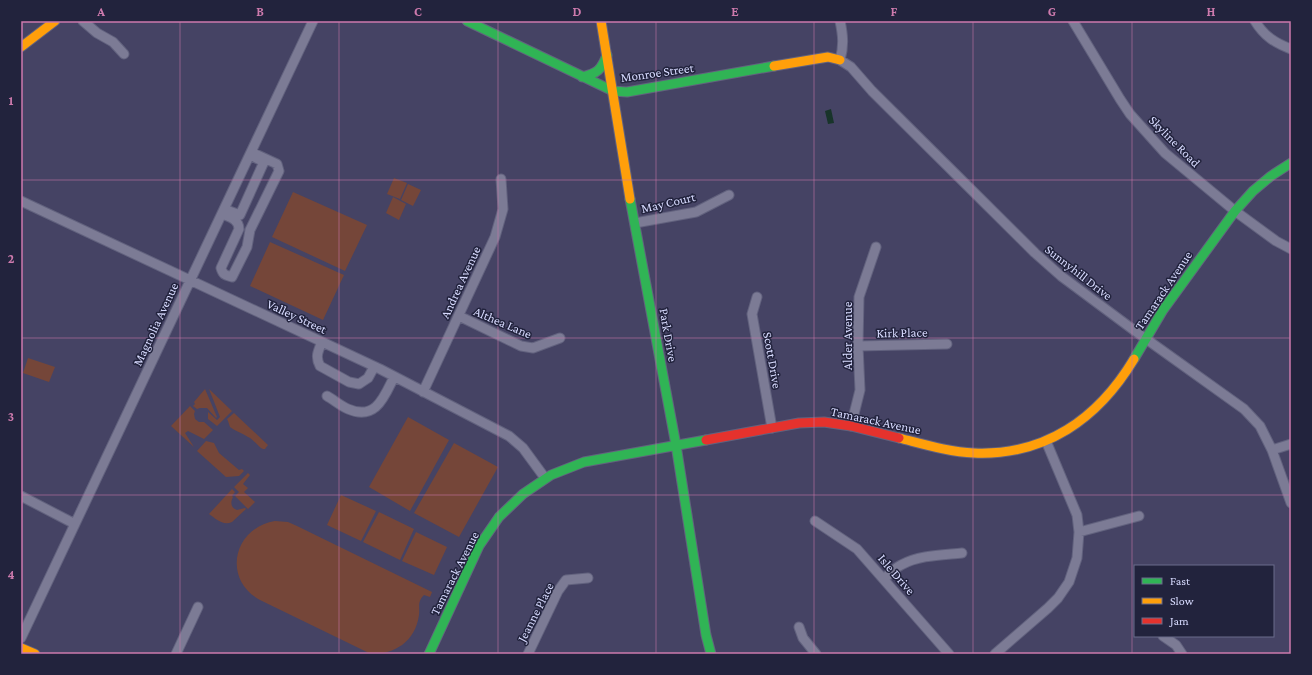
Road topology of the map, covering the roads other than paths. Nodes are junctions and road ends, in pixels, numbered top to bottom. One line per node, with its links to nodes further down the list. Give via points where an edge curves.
1 (55, 21): 9 (main road)
2 (83, 21): 11 (street, via 113,42)
3 (313, 21): 16 (street, Magnolia Avenue)
4 (467, 21): 14 (main road, Monroe Street)
5 (601, 21): 12 (main road, Park Drive)
6 (840, 21): 13 (street, via 843,39)
7 (1073, 21): 22 (street, Skyline Road, via 1131,114 1165,153)
8 (1255, 21): 10 (street, via 1276,43)
9 (21, 48)
10 (1291, 49)
11 (124, 54)
12 (607, 55): 14 (main road, via 602,67 595,74); 15 (main road, Park Drive)
13 (840, 60): 15 (main road, Monroe Street, via 818,58 627,92); 32 (street, Sunnyhill Drive, via 851,67 1035,253 1061,276)
14 (582, 77): 15 (main road, Monroe Street)
15 (613, 91): 25 (main road, Park Drive)
16 (250, 154): 21 (street, Magnolia Avenue); 23 (street, via 264,162); 24 (street, via 272,161 277,164 279,171)
17 (1291, 163): 22 (main road, Tamarack Avenue, via 1253,191)
18 (501, 178): 30 (street, Andrea Avenue, via 503,209 495,237)
19 (729, 195): 25 (street, May Court, via 696,212)
20 (21, 201): 28 (street, Valley Street)
21 (223, 211): 23 (street); 24 (street, via 239,225 221,268 225,275 232,277 247,247); 28 (street, Magnolia Avenue)
22 (1234, 211): 27 (street, Skyline Road); 32 (main road, Tamarack Avenue)
23 (240, 215): 24 (street)
24 (254, 223)
25 (635, 223): 44 (main road, Park Drive)
26 (876, 248): 35 (street, Alder Avenue, via 859,297)
27 (1291, 249)
28 (190, 281): 33 (street, Valley Street); 51 (street, Magnolia Avenue)
29 (757, 297): 41 (street, Scott Drive, via 752,314)
30 (459, 316): 31 (street, Althea Lane, via 521,346 533,348); 38 (street, Andrea Avenue)
31 (560, 338)
32 (1145, 339): 42 (main road, Tamarack Avenue, via 1124,376 1103,401 1090,414 1063,433); 45 (street, Sunnyhill Drive, via 1244,409 1260,426)
33 (322, 342): 36 (street, Valley Street); 36 (street, via 317,355 320,366 349,382 359,384 368,378)
34 (947, 344): 35 (street, Kirk Place)
35 (858, 346): 40 (street, Alder Avenue, via 860,390)
36 (374, 367): 37 (street, Valley Street)
37 (394, 377): 38 (street, Valley Street); 39 (street, via 381,402 367,412 346,408)
38 (423, 392): 46 (street, Valley Street, via 509,436 523,448)
39 (327, 396)
40 (851, 426): 41 (main road, Tamarack Avenue, via 824,422); 42 (main road, Tamarack Avenue, via 973,453 1008,452)
41 (772, 428): 44 (main road, Tamarack Avenue)
42 (1046, 441): 52 (street, via 1077,515)
43 (1291, 444): 45 (street)
44 (676, 445): 46 (main road, Tamarack Avenue, via 584,462); 65 (main road, Park Drive)
45 (1272, 450): 48 (street, Sunnyhill Drive)
46 (545, 478): 63 (main road, Tamarack Avenue, via 512,503 479,546)
47 (21, 496): 51 (street)
48 (1291, 503)
49 (1139, 516): 52 (street)
50 (815, 521): 55 (street, Isle Drive, via 857,549)
51 (75, 524): 59 (street, Magnolia Avenue)
52 (1079, 532): 68 (street, via 1077,558 1069,582 1058,598)
53 (962, 553): 55 (street, via 912,560 900,565)
54 (588, 578): 64 (street, Jeanne Place, via 566,580 558,591)
55 (884, 579): 67 (street, Isle Drive)
56 (198, 607): 62 (street)
57 (799, 627): 66 (street, via 803,638)
58 (1164, 637): 69 (street)
59 (21, 638)
60 (21, 648): 61 (main road)
61 (35, 654)
62 (176, 654)
63 (429, 654)
64 (528, 654)
65 (711, 654)
66 (816, 654)
67 (949, 654)
68 (995, 654)
69 (1182, 654)

